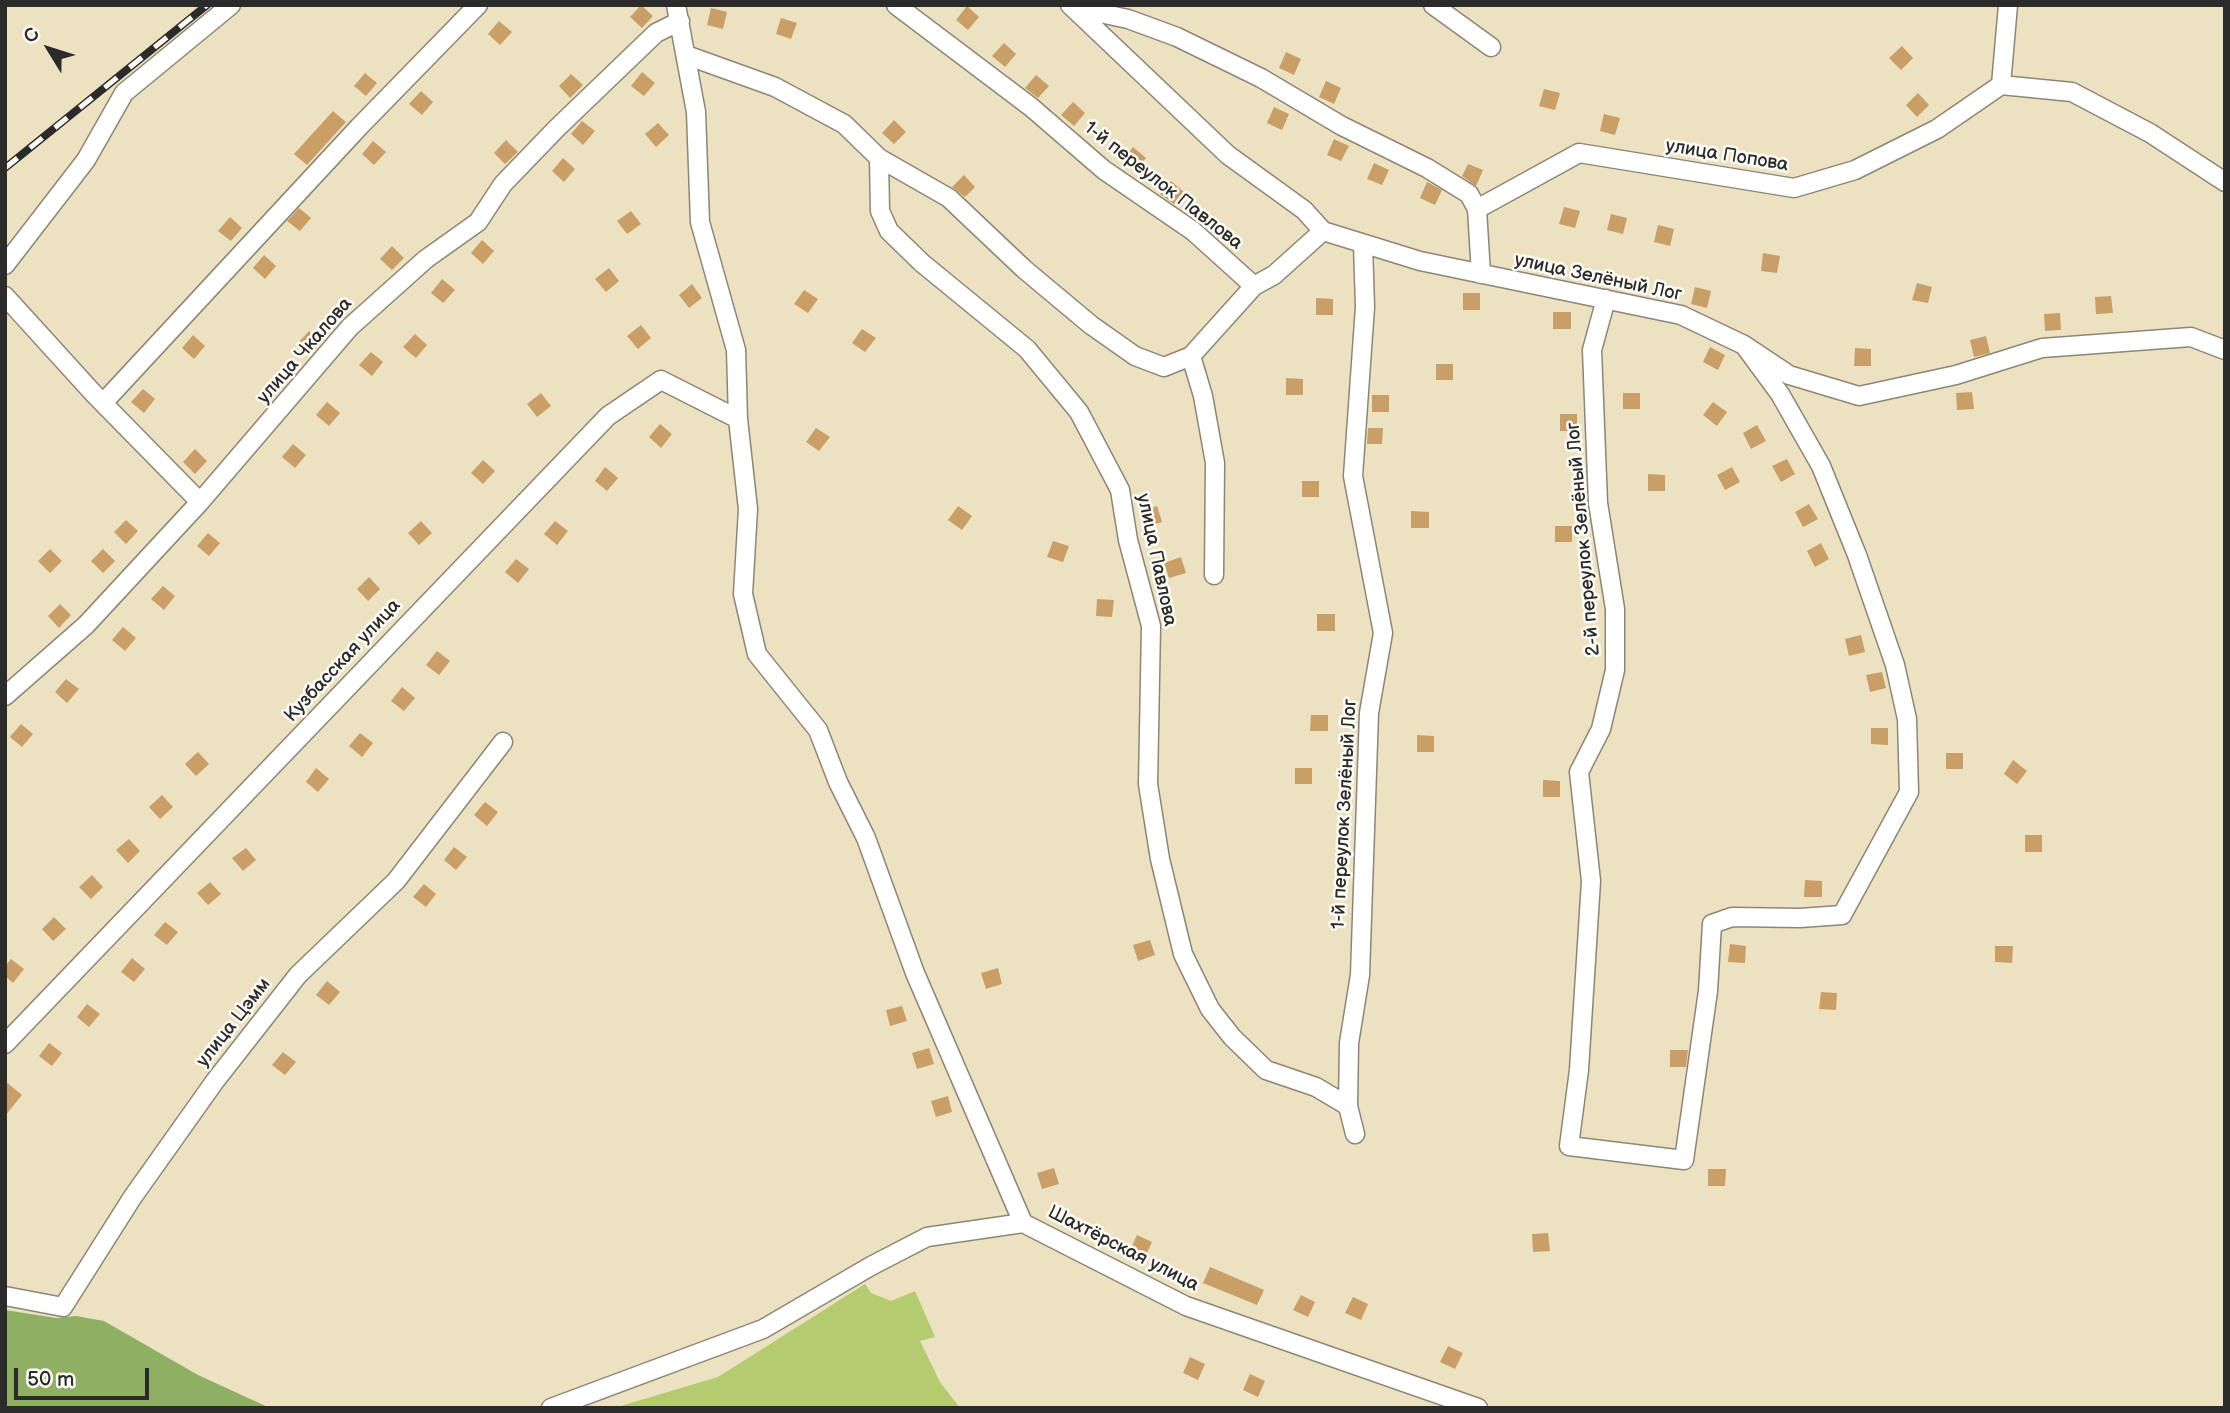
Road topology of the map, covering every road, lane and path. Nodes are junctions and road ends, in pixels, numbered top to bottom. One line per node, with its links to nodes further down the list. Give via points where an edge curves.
1 (231, 5): 16 (street, via 124,93 86,160)
2 (478, 5): 24 (street)
3 (896, 5): 18 (street, 1-й переулок Павлова, via 1021,98 1104,170 1193,231)
4 (1433, 5): 8 (street)
5 (2008, 5): 10 (street)
6 (1070, 6): 13 (street, via 1128,19 1177,37 1261,78 1342,126 1427,168 1469,194); 14 (street, улица Зелёный Лог, via 1228,155 1304,210)
7 (678, 13): 9 (street, Шахтёрская улица); 26 (street, улица Чкалова, via 503,184 478,222 426,259 350,327)
8 (1491, 47)
9 (686, 55): 11 (street, via 775,88 844,124); 25 (street, Шахтёрская улица, via 696,111 700,222 736,349)
10 (2001, 85): 12 (street, via 2072,92 2150,133); 13 (street, улица Попова, via 1937,130 1855,170 1794,188 1579,153)
11 (880, 158): 23 (street, via 949,198 1024,269 1135,356 1164,367); 31 (street, улица Павлова, via 880,211 890,231 1027,349 1079,412 1120,490 1151,626 1148,784 1160,859 1183,954 1210,1009 1266,1070 1316,1087)
12 (2225, 182)
13 (1477, 209): 17 (street)
14 (1323, 231): 15 (street, улица Зелёный Лог); 18 (street, via 1274,275)
15 (1363, 245): 17 (street, улица Зелёный Лог); 31 (street, 1-й переулок Зелёный Лог, via 1365,307 1353,476 1382,633 1369,713 1360,975 1349,1043)
16 (5, 265)
17 (1481, 274): 20 (street, улица Зелёный Лог)
18 (1254, 286): 23 (street)
19 (5, 296): 24 (street)
20 (1606, 299): 21 (street, улица Зелёный Лог, via 1681,315); 21 (street, 2-й переулок Зелёный Лог, via 1592,350 1598,503 1615,609 1615,670 1601,729 1579,772 1591,881 1579,1070 1569,1146 1684,1160 1708,991 1712,924 1732,917 1842,915 1909,792 1904,706 1895,665 1857,555 1821,466 1780,394)
21 (1744, 345): 22 (street, улица Зелёный Лог, via 1788,375 1859,396 1956,375 2042,348 2191,337)
22 (2225, 351)
23 (1191, 356): 27 (street, via 1214,463)
24 (103, 403): 26 (street)
25 (738, 419): 30 (street, Кузбасская улица, via 661,380 608,416); 33 (street, Шахтёрская улица, via 748,509 743,594 757,654 818,730 866,838 915,973)
26 (200, 502): 28 (street, улица Чкалова, via 86,625)
27 (1214, 575)
28 (5, 696)
29 (503, 742): 34 (street, улица Цэмм, via 396,881 298,975 215,1081 132,1198 63,1307)
30 (5, 1044)
31 (1348, 1106): 32 (street, 1-й переулок Зелёный Лог)
32 (1355, 1134)
33 (1023, 1223): 35 (street, via 927,1237 763,1329); 36 (street, Шахтёрская улица, via 1186,1306)
34 (5, 1296)
35 (551, 1408)
36 (1478, 1408)

